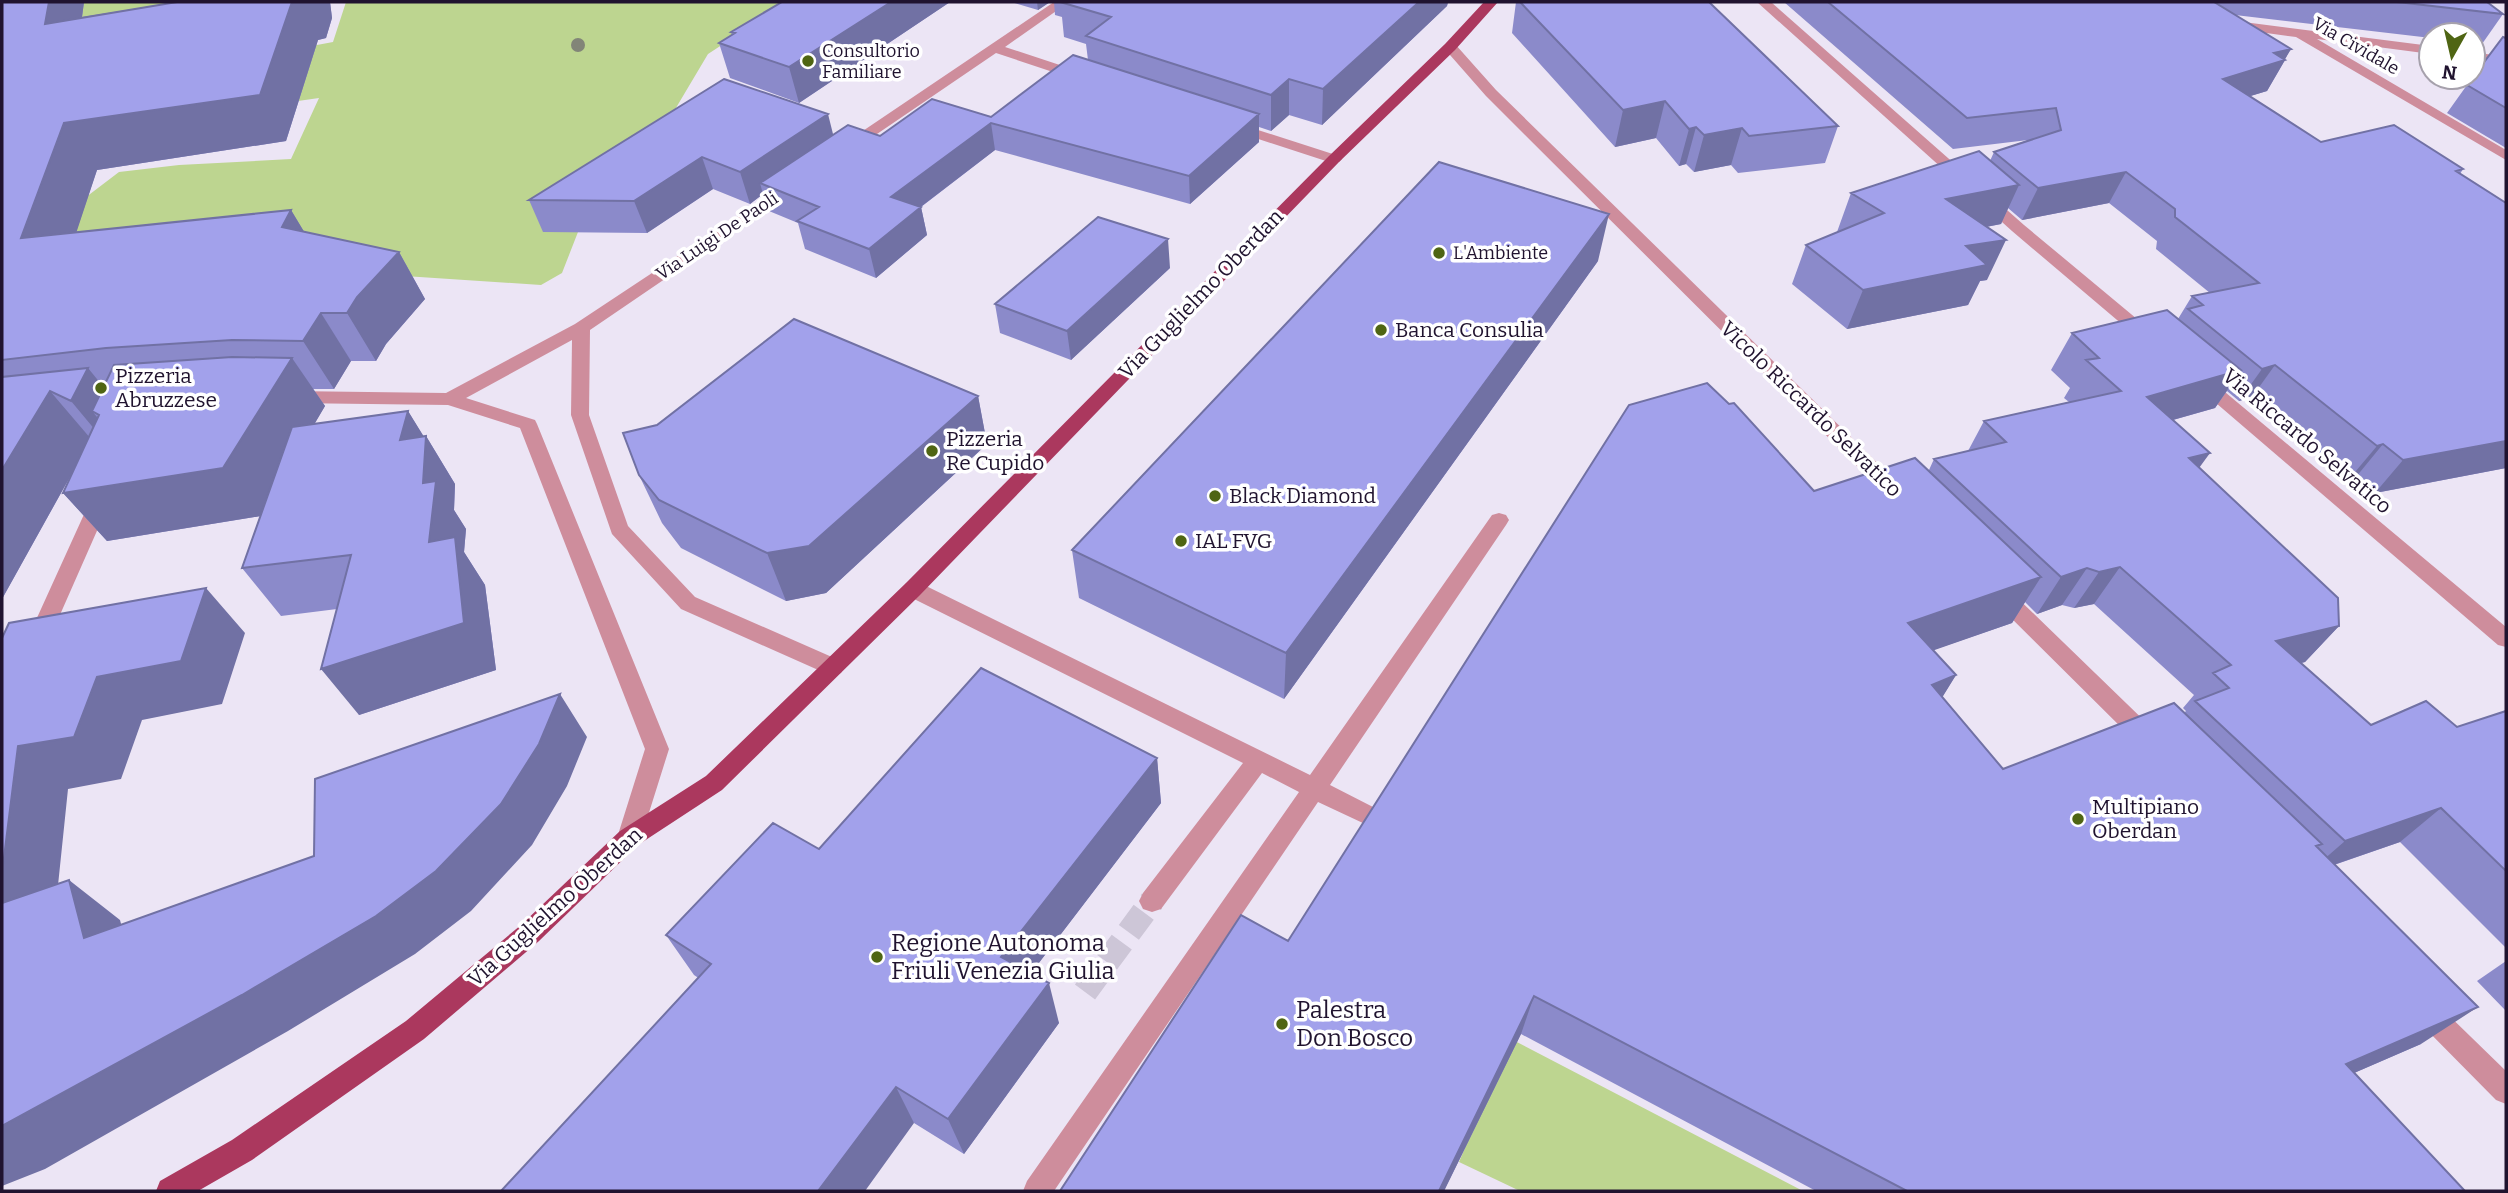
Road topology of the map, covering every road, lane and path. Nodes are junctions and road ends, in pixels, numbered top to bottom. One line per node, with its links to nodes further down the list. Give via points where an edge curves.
1 (1062, 2): 7 (street)
2 (1491, 2): 6 (main road, Via Guglielmo Oberdan)
3 (1763, 2): 18 (street, via 2018,228)
4 (2212, 22): 5 (street)
5 (2294, 32): 8 (street); 13 (street, Via Cividale)
6 (1450, 47): 15 (main road, Via Guglielmo Oberdan); 23 (street, Vicolo Riccardo Selvatico, via 1491,93)
7 (994, 48): 11 (street); 14 (street)
8 (2417, 48)
9 (2487, 58): 10 (street)
10 (2506, 61)
11 (1100, 83)
12 (1217, 121): 15 (street)
13 (2506, 156)
14 (834, 157)
15 (1334, 159): 26 (main road, Via Guglielmo Oberdan)
16 (800, 180): 17 (street, Via Luigi De Paoli)
17 (581, 328): 21 (street, Via Luigi De Paoli); 29 (street, via 580,415 619,529 688,603)
18 (2164, 350)
19 (2185, 368): 27 (street, Via Riccardo Selvatico)
20 (266, 397): 21 (street, Via Luigi De Paoli)
21 (449, 399): 34 (street, Via Luigi De Paoli, via 528,424 657,750)
22 (111, 478): 28 (street)
23 (1913, 509)
24 (1500, 520): 32 (street)
25 (1983, 577): 31 (street)
26 (912, 589): 29 (main road, Via Guglielmo Oberdan); 30 (street)
27 (2506, 639)
28 (34, 648)
29 (833, 667): 34 (main road, Via Guglielmo Oberdan, via 714,783)
30 (1258, 761): 32 (street); 35 (street)
31 (2170, 761)
32 (1315, 789): 33 (street); 39 (street)
33 (1365, 814)
34 (629, 838): 38 (main road, Via Guglielmo Oberdan, via 530,933 415,1030 242,1150)
35 (1152, 901)
36 (2407, 993): 37 (street)
37 (2506, 1090)
38 (170, 1191)
39 (1037, 1191)

